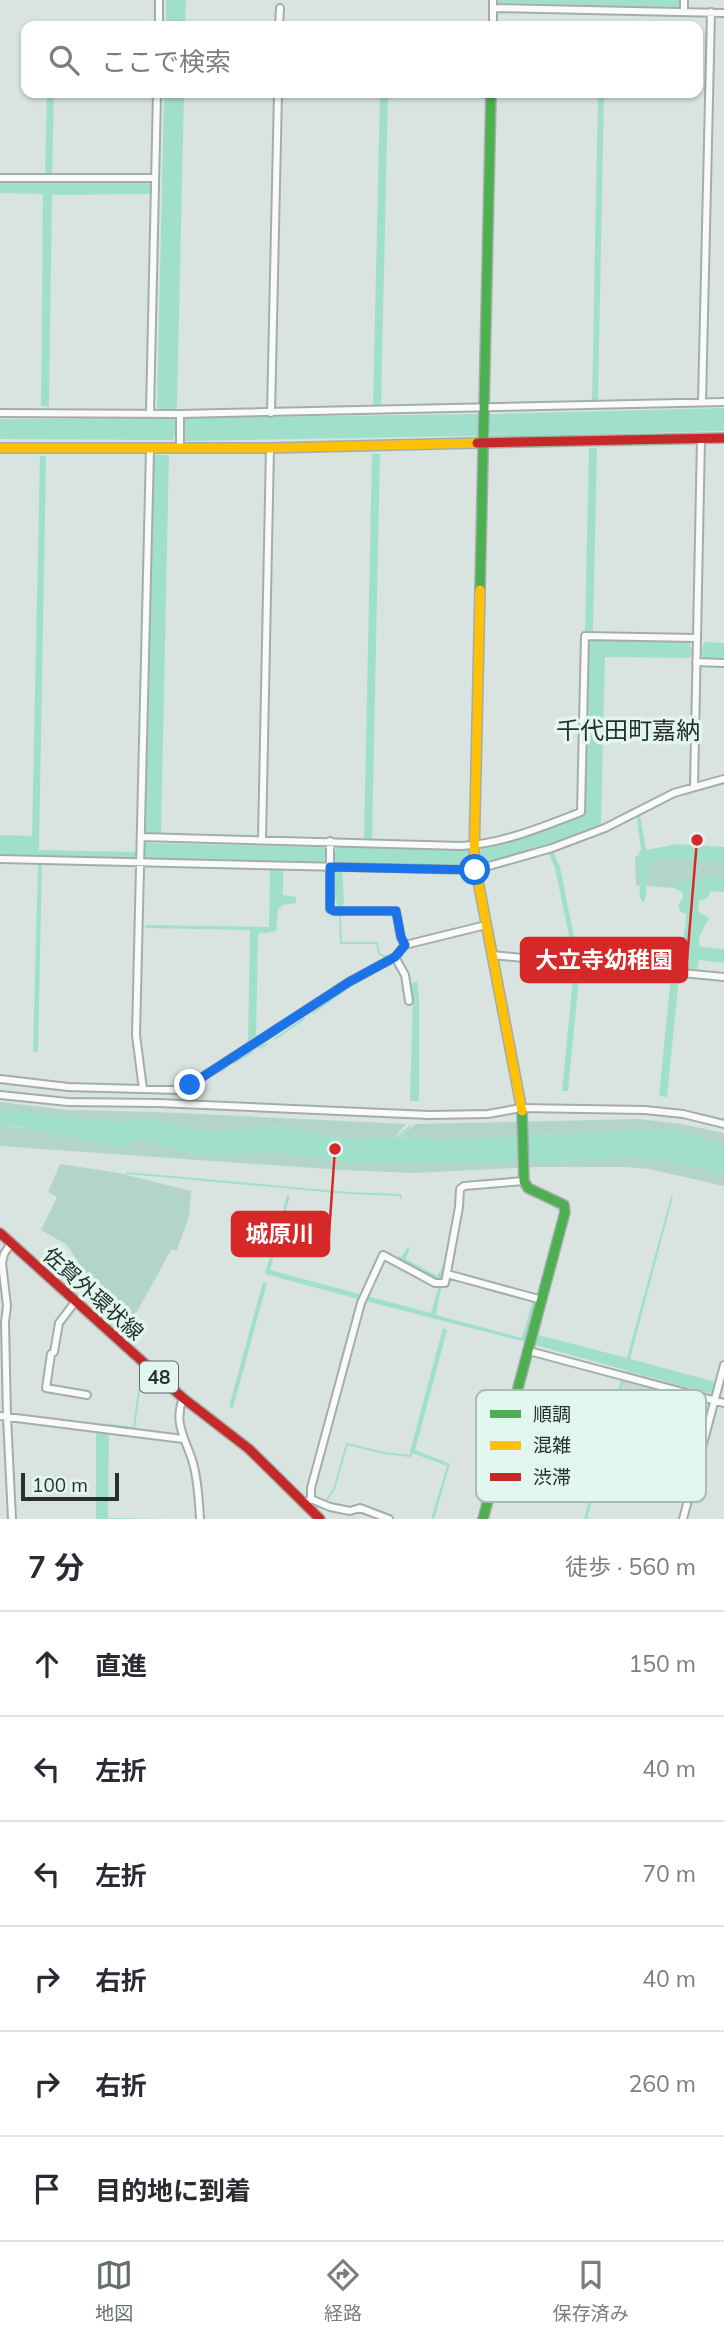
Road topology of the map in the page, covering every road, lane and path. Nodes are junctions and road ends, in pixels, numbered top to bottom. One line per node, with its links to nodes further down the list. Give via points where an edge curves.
1 (159, 0): 8 (street)
2 (684, 0): 5 (street)
3 (493, 4): 5 (street)
4 (279, 8): 9 (street)
5 (684, 12): 6 (street)
6 (711, 12): 7 (street); 15 (street)
7 (724, 13)
8 (159, 21)
9 (279, 21)
10 (157, 98): 14 (street)
11 (278, 98): 19 (street)
12 (491, 98): 20 (street)
13 (0, 178): 14 (street)
14 (155, 178): 17 (street)
15 (702, 402): 16 (street); 20 (street)
16 (724, 402)
17 (150, 412): 18 (street); 21 (street)
18 (0, 413)
19 (271, 413): 20 (street); 21 (street)
20 (484, 413): 24 (street)
21 (180, 414): 28 (street)
22 (724, 438): 23 (street)
23 (701, 439): 24 (street); 29 (street)
24 (484, 444): 26 (street); 38 (street)
25 (0, 447): 27 (street)
26 (270, 448): 28 (street); 35 (street)
27 (150, 449): 28 (street); 34 (street)
28 (180, 449)
29 (697, 638): 30 (street); 38 (street, via 584,636 581,812)
30 (696, 662): 31 (street); 33 (street)
31 (724, 663)
32 (724, 779): 33 (street)
33 (694, 787): 38 (street, via 552,848)
34 (141, 837): 35 (street); 37 (street)
35 (262, 839): 36 (street)
36 (330, 841): 38 (street); 40 (street)
37 (140, 858): 39 (street); 40 (street); 48 (street, via 136,1035)
38 (474, 858): 40 (street); 41 (street)
39 (0, 859)
40 (330, 867): 42 (street, via 330,909 396,911)
41 (486, 925): 42 (street); 43 (street)
42 (405, 945): 44 (street)
43 (492, 956): 45 (street); 50 (street)
44 (395, 957): 46 (street, via 405,975); 48 (street, via 190,1085 178,1090)
45 (724, 977)
46 (409, 1001)
47 (0, 1079): 48 (street)
48 (143, 1089)
49 (0, 1095): 50 (street, via 68,1102 429,1115)
50 (521, 1108): 51 (street, via 645,1110); 52 (street)
51 (724, 1124)
52 (524, 1178): 55 (street, via 460,1189); 56 (street, via 528,1188 564,1205)
53 (0, 1233): 54 (street, 佐賀外環状線 / 48)
54 (11, 1243): 57 (street, 佐賀外環状線 / 48); 67 (street, via 2,1263 7,1306)
55 (447, 1274): 56 (street); 70 (street, via 441,1284 383,1255 360,1303)
56 (542, 1300): 58 (street)
57 (75, 1302): 62 (street, via 59,1323 46,1388); 63 (street, 佐賀外環状線 / 48)
58 (529, 1350): 60 (street); 61 (street)
59 (724, 1366): 65 (street)
60 (518, 1390)
61 (678, 1390)
62 (87, 1395)
63 (183, 1398): 69 (street, via 177,1412); 70 (street, 佐賀外環状線 / 48)
64 (706, 1398): 65 (street)
65 (715, 1400): 66 (street); 68 (street)
66 (724, 1403)
67 (3, 1417): 69 (street); 73 (street)
68 (706, 1433)
69 (183, 1439): 74 (street, via 193,1463)
70 (307, 1501): 75 (street, 佐賀外環状線 / 48); 76 (street, via 349,1511 360,1508)
71 (488, 1502): 77 (street)
72 (688, 1502): 78 (street)
73 (12, 1519)
74 (200, 1519)
75 (320, 1519)
76 (389, 1519)
77 (483, 1519)
78 (683, 1519)

